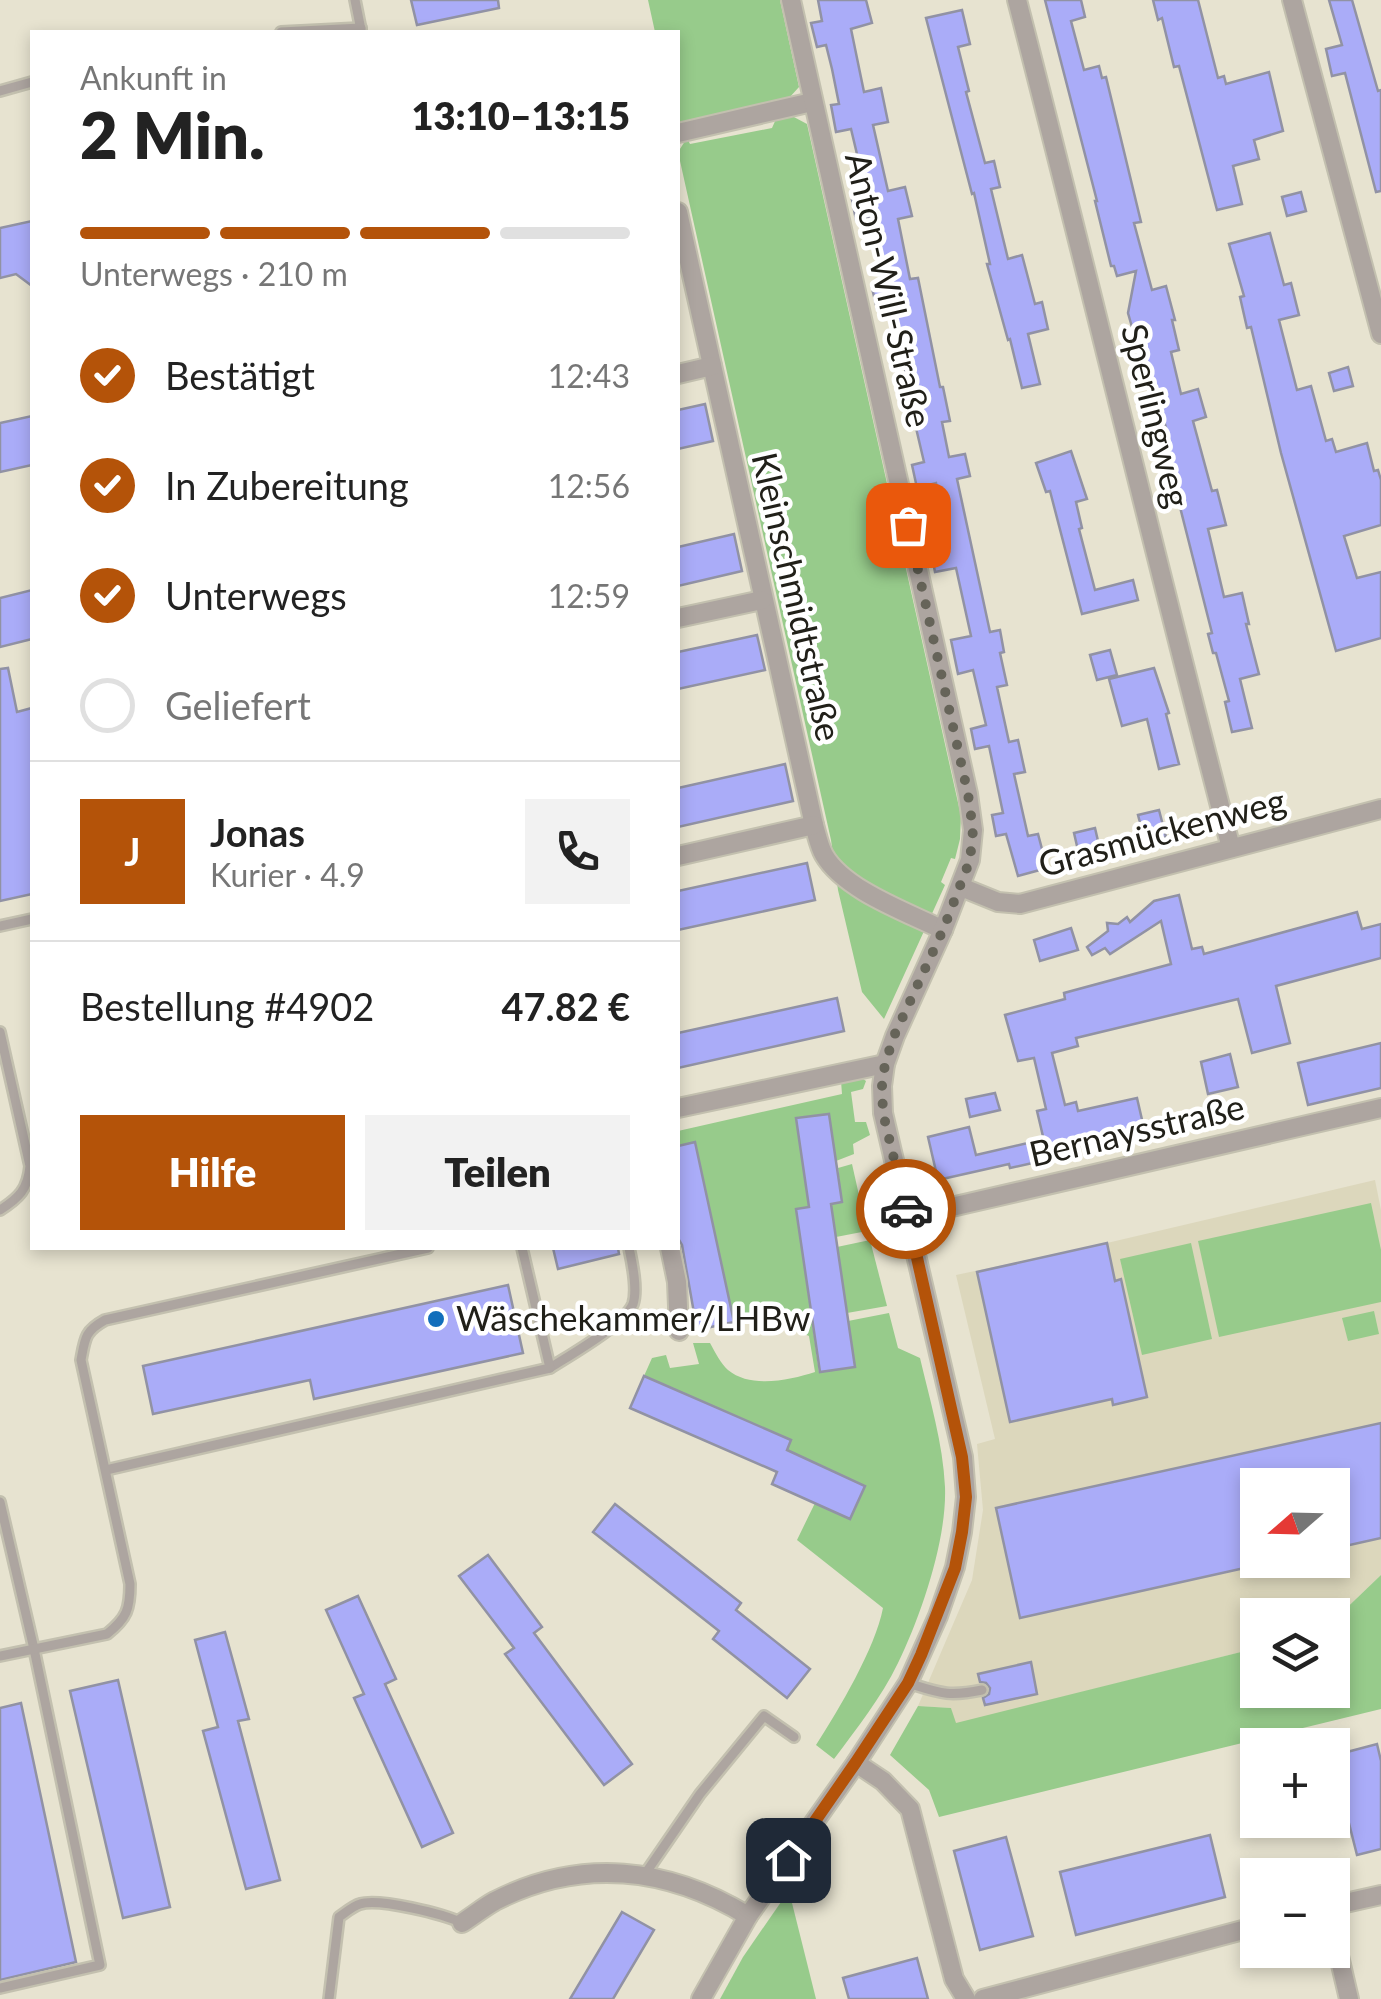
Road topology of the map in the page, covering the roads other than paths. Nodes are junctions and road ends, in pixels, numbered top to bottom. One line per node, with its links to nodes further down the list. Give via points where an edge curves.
1 (355, 0): 5 (lane)
2 (790, 0): 8 (street, Anton-Will-Straße)
3 (1016, 0): 18 (street, Sperlingweg)
4 (1292, 0): 11 (street)
5 (362, 30)
6 (30, 82): 7 (lane)
7 (0, 90)
8 (812, 102): 9 (street); 20 (street, Anton-Will-Straße, via 968,794 973,830)
9 (680, 134)
10 (680, 221): 12 (street, Kleinschmidtstraße)
11 (1381, 334)
12 (712, 366): 13 (street); 14 (street, Kleinschmidtstraße)
13 (680, 374)
14 (762, 600): 15 (street); 17 (street, Kleinschmidtstraße)
15 (680, 618)
16 (1381, 809): 18 (street, Grasmückenweg)
17 (814, 825): 19 (street); 23 (street, Kleinschmidtstraße, via 823,854 840,875)
18 (1231, 848): 20 (street, Grasmückenweg, via 1020,904)
19 (680, 856)
20 (961, 887): 23 (street, Anton-Will-Straße)
21 (30, 919): 22 (lane)
22 (0, 926)
23 (943, 930): 25 (street, Anton-Will-Straße)
24 (0, 1032): 28 (lane, via 30,1166 23,1194)
25 (885, 1064): 26 (street); 29 (street, Anton-Will-Straße, via 883,1113)
26 (680, 1108)
27 (1381, 1108): 29 (street, Bernaysstraße)
28 (0, 1210)
29 (908, 1217): 40 (street, Anton-Will-Straße, via 966,1497 955,1568)
30 (419, 1250): 36 (lane, via 90,1328 81,1360)
31 (522, 1250): 35 (lane)
32 (629, 1250): 35 (lane, via 633,1304 612,1328)
33 (670, 1250): 34 (street)
34 (679, 1331)
35 (550, 1368): 36 (lane)
36 (106, 1470): 38 (lane, via 130,1606 107,1634)
37 (0, 1502): 38 (lane)
38 (34, 1649): 39 (lane); 51 (lane, via 100,1965)
39 (0, 1656)
40 (908, 1683): 41 (lane, via 958,1695); 43 (street, Anton-Will-Straße)
41 (982, 1690)
42 (794, 1737): 44 (lane, via 764,1716)
43 (856, 1762): 47 (street, Anton-Will-Straße); 54 (street, via 910,1809 954,1979)
44 (645, 1874): 47 (street); 48 (street, via 543,1883)
45 (1381, 1895): 46 (street)
46 (1350, 1902)
47 (748, 1916): 53 (street, Anton-Will-Straße)
48 (462, 1923): 52 (lane, via 431,1912 360,1904 339,1917)
49 (1240, 1931): 55 (street)
50 (1340, 1968): 56 (street)
51 (0, 1988)
52 (329, 1999)
53 (701, 1999)
54 (966, 1999)
55 (983, 1999)
56 (1349, 1999)

